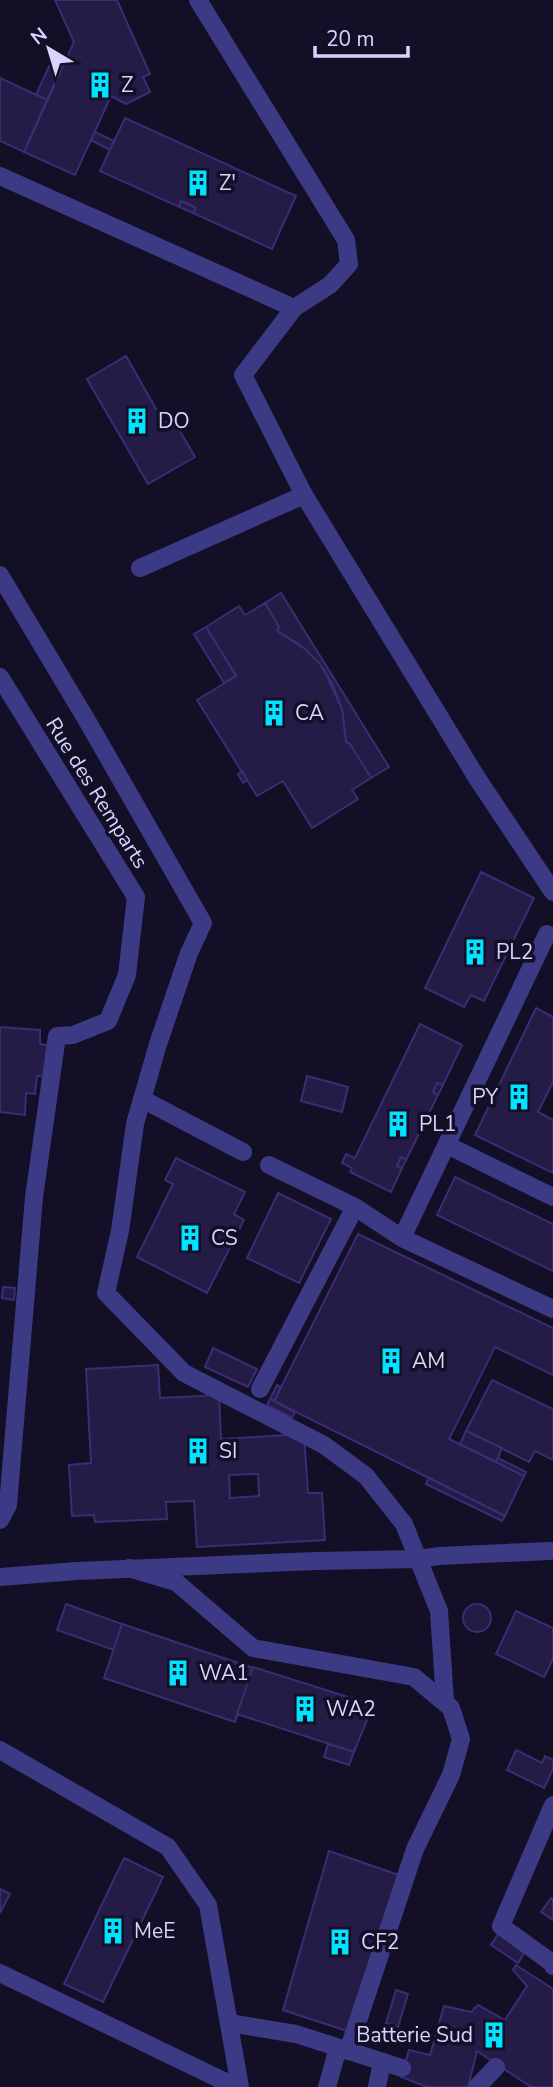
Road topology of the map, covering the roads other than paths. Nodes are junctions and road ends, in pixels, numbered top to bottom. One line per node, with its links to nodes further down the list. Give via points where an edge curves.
1 (198, 0): 3 (lane, via 346,240 349,264 330,285)
2 (0, 176): 3 (lane)
3 (294, 308): 4 (lane, via 243,375)
4 (304, 495): 5 (lane); 8 (lane, via 477,778)
5 (140, 568)
6 (0, 575): 10 (lane, via 203,923)
7 (0, 677): 19 (lane, Rue des Remparts, via 136,897 127,975 108,1021 73,1035 57,1036 34,1197 8,1505)
8 (553, 892)
9 (547, 934): 11 (lane)
10 (142, 1099): 12 (lane); 21 (lane, via 106,1293 184,1373 324,1445 366,1476 404,1524)
11 (447, 1145): 14 (lane); 16 (lane)
12 (243, 1152)
13 (269, 1165): 15 (lane)
14 (553, 1197)
15 (355, 1207): 16 (lane); 18 (lane)
16 (402, 1238): 17 (lane)
17 (553, 1308)
18 (260, 1389)
19 (0, 1520)
20 (552, 1550): 21 (lane)
21 (418, 1559): 22 (lane); 24 (lane, via 439,1611)
22 (129, 1568): 23 (lane); 24 (lane, via 176,1582 253,1648 414,1677)
23 (0, 1577)
24 (445, 1702): 30 (lane, via 461,1739 451,1775 415,1849)
25 (0, 1751): 29 (lane, via 168,1847 208,1905)
26 (553, 1805): 27 (lane, via 501,1926)
27 (551, 1967)
28 (0, 1973): 34 (lane)
29 (229, 2023): 30 (lane, via 296,2034); 34 (lane)
30 (343, 2049): 31 (lane); 35 (lane)
31 (382, 2062): 33 (lane); 36 (lane)
32 (496, 2067): 37 (lane)
33 (402, 2068)
34 (238, 2087)
35 (327, 2087)
36 (377, 2087)
37 (477, 2087)

